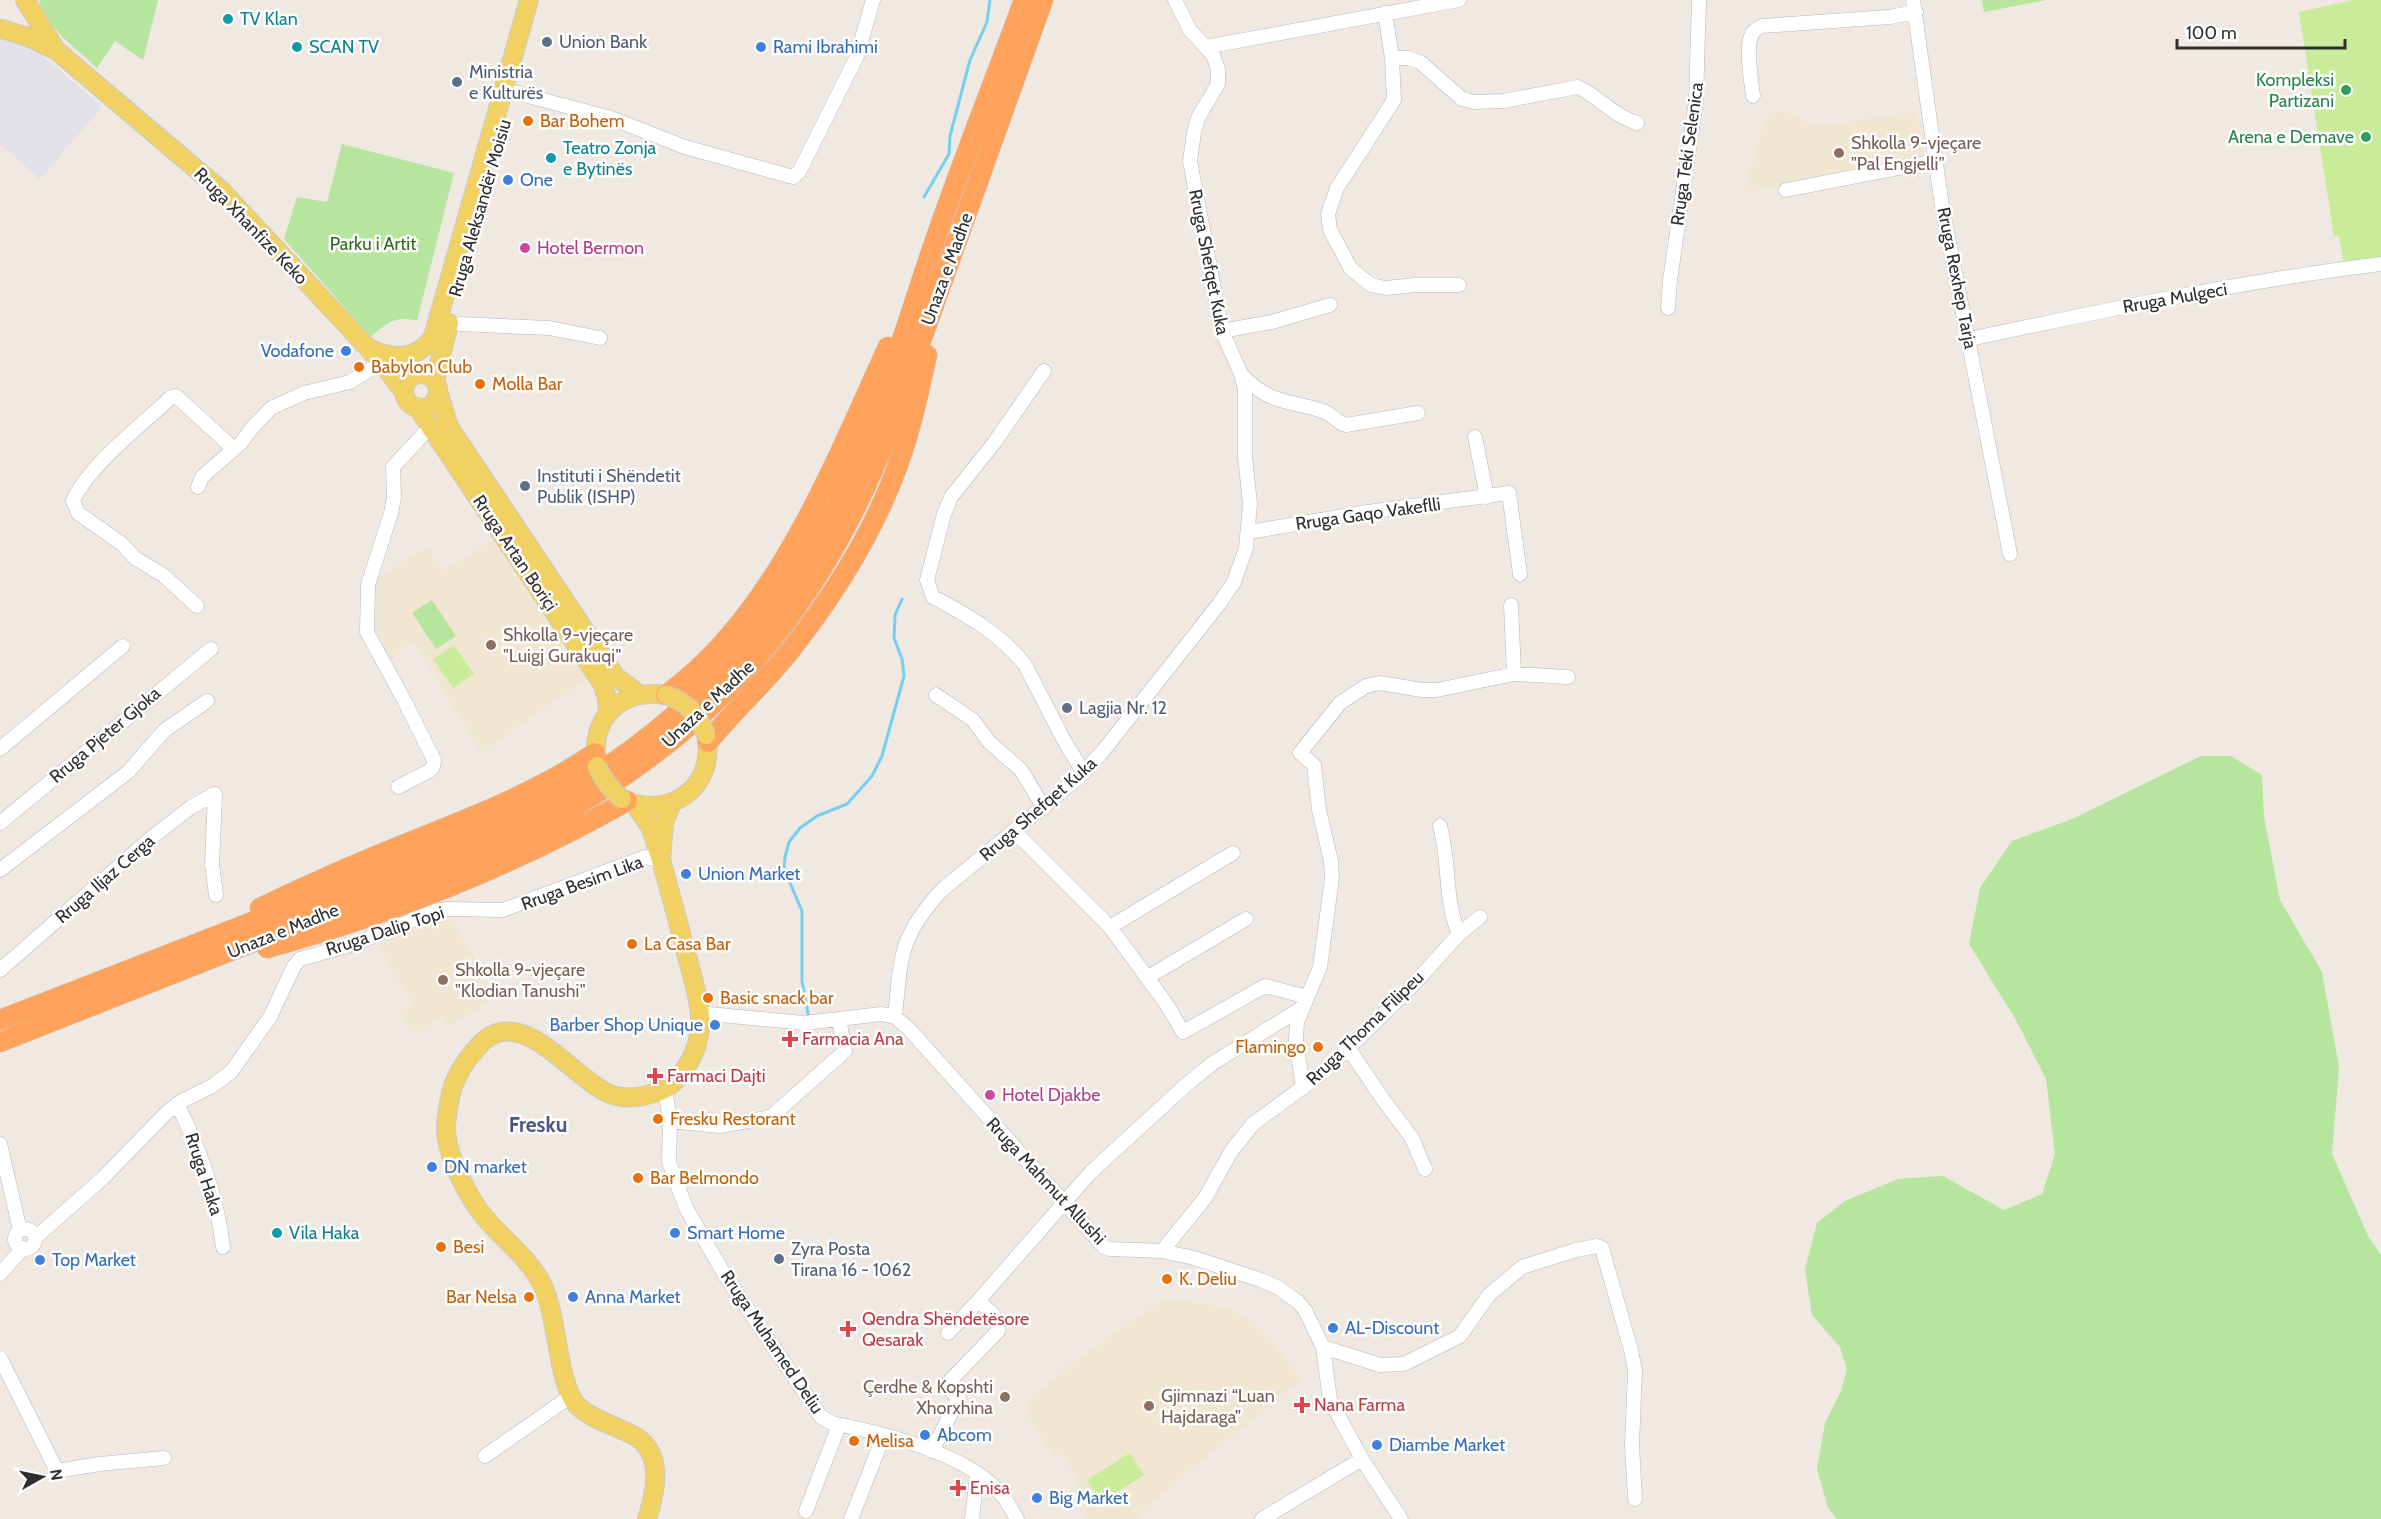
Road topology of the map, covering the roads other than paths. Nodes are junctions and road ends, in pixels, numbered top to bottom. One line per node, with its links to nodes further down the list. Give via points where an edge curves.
1 (25, 0): 11 (main road, via 20,20); 13 (main road, Rruga Xhanfize Keko)
2 (873, 0): 15 (street, via 857,56 794,177 685,147 611,118)
3 (1024, 0): 20 (highway, Unaza e Madhe)
4 (1043, 0): 21 (highway, Unaza e Madhe)
5 (1174, 0): 12 (street, Rruga Shefqet Kuka, via 1190,30)
6 (1459, 0): 10 (street)
7 (1699, 0): 25 (street, Rruga Teki Selenica, via 1696,101)
8 (531, 4): 15 (main road, Rruga Aleksandër Moisiu); 28 (main road)
9 (1914, 6): 16 (street, via 1889,17 1762,26 1754,31 1750,42); 18 (street, Rruga Rexhep Tarja)
10 (1393, 8): 12 (street); 14 (street)
11 (1, 28): 13 (main road, Rruga Xhanfize Keko)
12 (1206, 47): 27 (street, Rruga Shefqet Kuka, via 1217,63 1219,77 1198,118 1190,161)
13 (57, 51): 31 (main road, Rruga Xhanfize Keko, via 222,191)
14 (1392, 58): 17 (street, via 1420,62 1462,99 1488,103 1578,87 1620,117); 23 (street, via 1394,100 1337,188 1328,214 1330,230 1351,269 1371,285)
15 (513, 92): 35 (main road, Rruga Aleksandër Moisiu, via 441,350)
16 (1753, 96)
17 (1637, 123)
18 (1935, 161): 19 (street); 30 (street, Rruga Rexhep Tarja)
19 (1786, 190)
20 (931, 252): 54 (highway, via 818,497 780,567 705,662); 78 (highway, Unaza e Madhe, via 870,430 822,535 795,579 731,661 666,722 588,778 486,831)
21 (949, 262): 58 (highway, via 912,421 877,514 853,560 793,647); 79 (highway, Unaza e Madhe, via 876,465 839,542 802,602 715,703 647,760 546,822)
22 (2381, 264): 30 (street, Rruga Mulgeci, via 2081,315)
23 (1459, 285)
24 (1330, 305): 27 (street)
25 (1668, 308)
26 (460, 324): 29 (street, via 549,328)
27 (1222, 331): 34 (street, Rruga Shefqet Kuka)
28 (433, 337): 31 (main road, via 420,351 408,356 390,356); 35 (main road, via 426,363)
29 (600, 338)
30 (1970, 339): 45 (street, Rruga Rexhep Tarja)
31 (365, 346): 32 (main road, Rruga Xhanfize Keko)
32 (381, 363): 35 (main road); 36 (main road, Rruga Xhanfize Keko); 41 (street, via 350,382 304,393 271,408)
33 (1044, 371): 61 (street, via 951,497 927,580 933,597 967,615 1007,644 1025,665)
34 (1241, 374): 38 (street, via 1276,400 1321,410 1346,425); 44 (street, Rruga Shefqet Kuka, via 1246,406)
35 (427, 380): 36 (main road, via 405,386); 37 (main road, via 437,397 430,405); 53 (main road, Rruga Artan Boriçi, via 467,455 613,673)
36 (404, 392): 37 (main road, Rruga Artan Boriçi, via 406,399)
37 (417, 407): 39 (main road, Rruga Artan Boriçi)
38 (1418, 413)
39 (431, 426): 57 (main road, Rruga Artan Boriçi, via 603,685); 62 (street, via 393,467 391,513 368,585 369,638 434,760 429,771)
40 (1475, 437): 43 (street)
41 (234, 449): 42 (street, via 202,477); 48 (street, via 176,396 105,460 73,501 78,513)
42 (198, 487)
43 (1487, 496): 44 (street, Rruga Gaqo Vakeflli); 46 (street, Rruga Gaqo Vakeflli, via 1509,493)
44 (1249, 532): 61 (street, Rruga Shefqet Kuka, via 1241,565 1219,604)
45 (2010, 554)
46 (1520, 574)
47 (1511, 605): 51 (street)
48 (197, 606)
49 (123, 646): 59 (street)
50 (211, 649): 66 (street, Rruga Pjeter Gjoka)
51 (1514, 674): 52 (street); 82 (street, via 1437,690 1380,683 1366,686 1340,703 1300,753 1314,765 1332,878 1320,967)
52 (1568, 677)
53 (639, 694): 54 (main road); 57 (main road, via 623,700)
54 (666, 694): 58 (main road, bridge, via 695,713)
55 (936, 695): 65 (street, via 973,720 988,742 1021,770)
56 (207, 701): 71 (street, via 165,730 128,772)
57 (608, 713): 60 (main road, via 598,731)
58 (707, 739): 64 (main road, via 702,776 688,794)
59 (0, 749)
60 (595, 753): 63 (main road, bridge, via 602,779); 78 (highway, via 534,790 321,879)
61 (1084, 773): 65 (street, Rruga Shefqet Kuka)
62 (398, 787)
63 (628, 801): 64 (main road, via 651,807); 70 (main road, via 650,826); 79 (highway, via 534,850 373,916)
64 (672, 803): 70 (main road, via 663,824)
65 (1044, 808): 68 (street, Rruga Shefqet Kuka)
66 (0, 823)
67 (1440, 826): 77 (street, via 1451,908)
68 (1014, 831): 76 (street); 84 (street, Rruga Shefqet Kuka, via 943,889 914,923 902,953)
69 (1233, 853): 76 (street)
70 (663, 866): 73 (street, Rruga Besim Lika, via 645,857); 83 (main road)
71 (0, 870)
72 (216, 895): 80 (street, Rruga Iljaz Cerga, via 212,864 215,794 159,832)
73 (503, 910): 91 (street, Rruga Dalip Topi, via 435,911 354,944 300,959 270,1017 231,1072)
74 (1480, 917): 77 (street, Rruga Thoma Filipeu)
75 (1246, 919): 81 (street)
76 (1110, 927): 81 (street)
77 (1459, 934): 88 (street, Rruga Thoma Filipeu)
78 (153, 961): 86 (highway)
79 (192, 967): 87 (highway, Unaza e Madhe)
80 (0, 970)
81 (1148, 977): 82 (street, via 1183,1032 1265,986)
82 (1304, 1002): 89 (street, via 1296,1040); 95 (street, via 1213,1063 1091,1172)
83 (699, 1013): 85 (street, via 804,1023); 90 (main road, via 699,1038 693,1053 679,1077)
84 (895, 1017): 85 (street, via 871,1014); 95 (street, Rruga Mahmut Allushi)
85 (838, 1019): 92 (street, via 845,1051 773,1115 719,1126)
86 (0, 1020)
87 (0, 1042)
88 (1349, 1048): 89 (street, Rruga Thoma Filipeu); 94 (street, via 1412,1138)
89 (1303, 1088): 100 (street, Rruga Thoma Filipeu, via 1253,1124 1205,1198)
90 (665, 1089): 92 (street, Rruga Muhamed Deliu); 106 (main road, via 637,1097 612,1095 541,1043 512,1033 496,1034 482,1041 454,1081 446,1130 458,1170 478,1209 525,1260 543,1287)
91 (177, 1104): 97 (street, Rruga Dalip Topi, via 95,1186); 98 (street, Rruga Haka, via 212,1187)
92 (670, 1121): 107 (street, Rruga Muhamed Deliu, via 669,1162 694,1225 822,1417)
93 (0, 1144): 96 (street)
94 (1425, 1169)
95 (1064, 1202): 100 (street, Rruga Mahmut Allushi, via 1110,1249); 102 (street)
96 (20, 1230): 97 (street, via 28,1229); 99 (street, via 15,1239)
97 (35, 1238): 99 (street, via 32,1245)
98 (223, 1247)
99 (23, 1248): 101 (street)
100 (1162, 1251): 104 (street, Rruga Mahmut Allushi, via 1261,1280 1289,1294 1305,1310)
101 (1, 1271)
102 (978, 1300): 103 (street); 109 (street, via 997,1318 998,1331 945,1386 959,1398)
103 (948, 1333)
104 (1323, 1347): 112 (street, via 1330,1400); 114 (street, via 1380,1365 1404,1364 1460,1336 1489,1295 1521,1267 1576,1250 1602,1248 1635,1370)
105 (0, 1358): 111 (street, via 57,1472)
106 (572, 1396): 110 (street); 116 (main road, via 589,1414 638,1438 649,1450 656,1475)
107 (839, 1425): 108 (street, Rruga Muhamed Deliu); 115 (street)
108 (885, 1435): 109 (street, Rruga Muhamed Deliu); 117 (street)
109 (932, 1451): 113 (street, Rruga Muhamed Deliu)
110 (485, 1456)
111 (164, 1458)
112 (1362, 1459): 120 (street); 121 (street)
113 (977, 1474): 118 (street); 119 (street, Rruga Muhamed Deliu, via 1004,1498)
114 (1635, 1500)
115 (806, 1511)
116 (647, 1519)
117 (851, 1519)
118 (972, 1519)
119 (1017, 1519)
120 (1262, 1519)
121 (1401, 1519)

